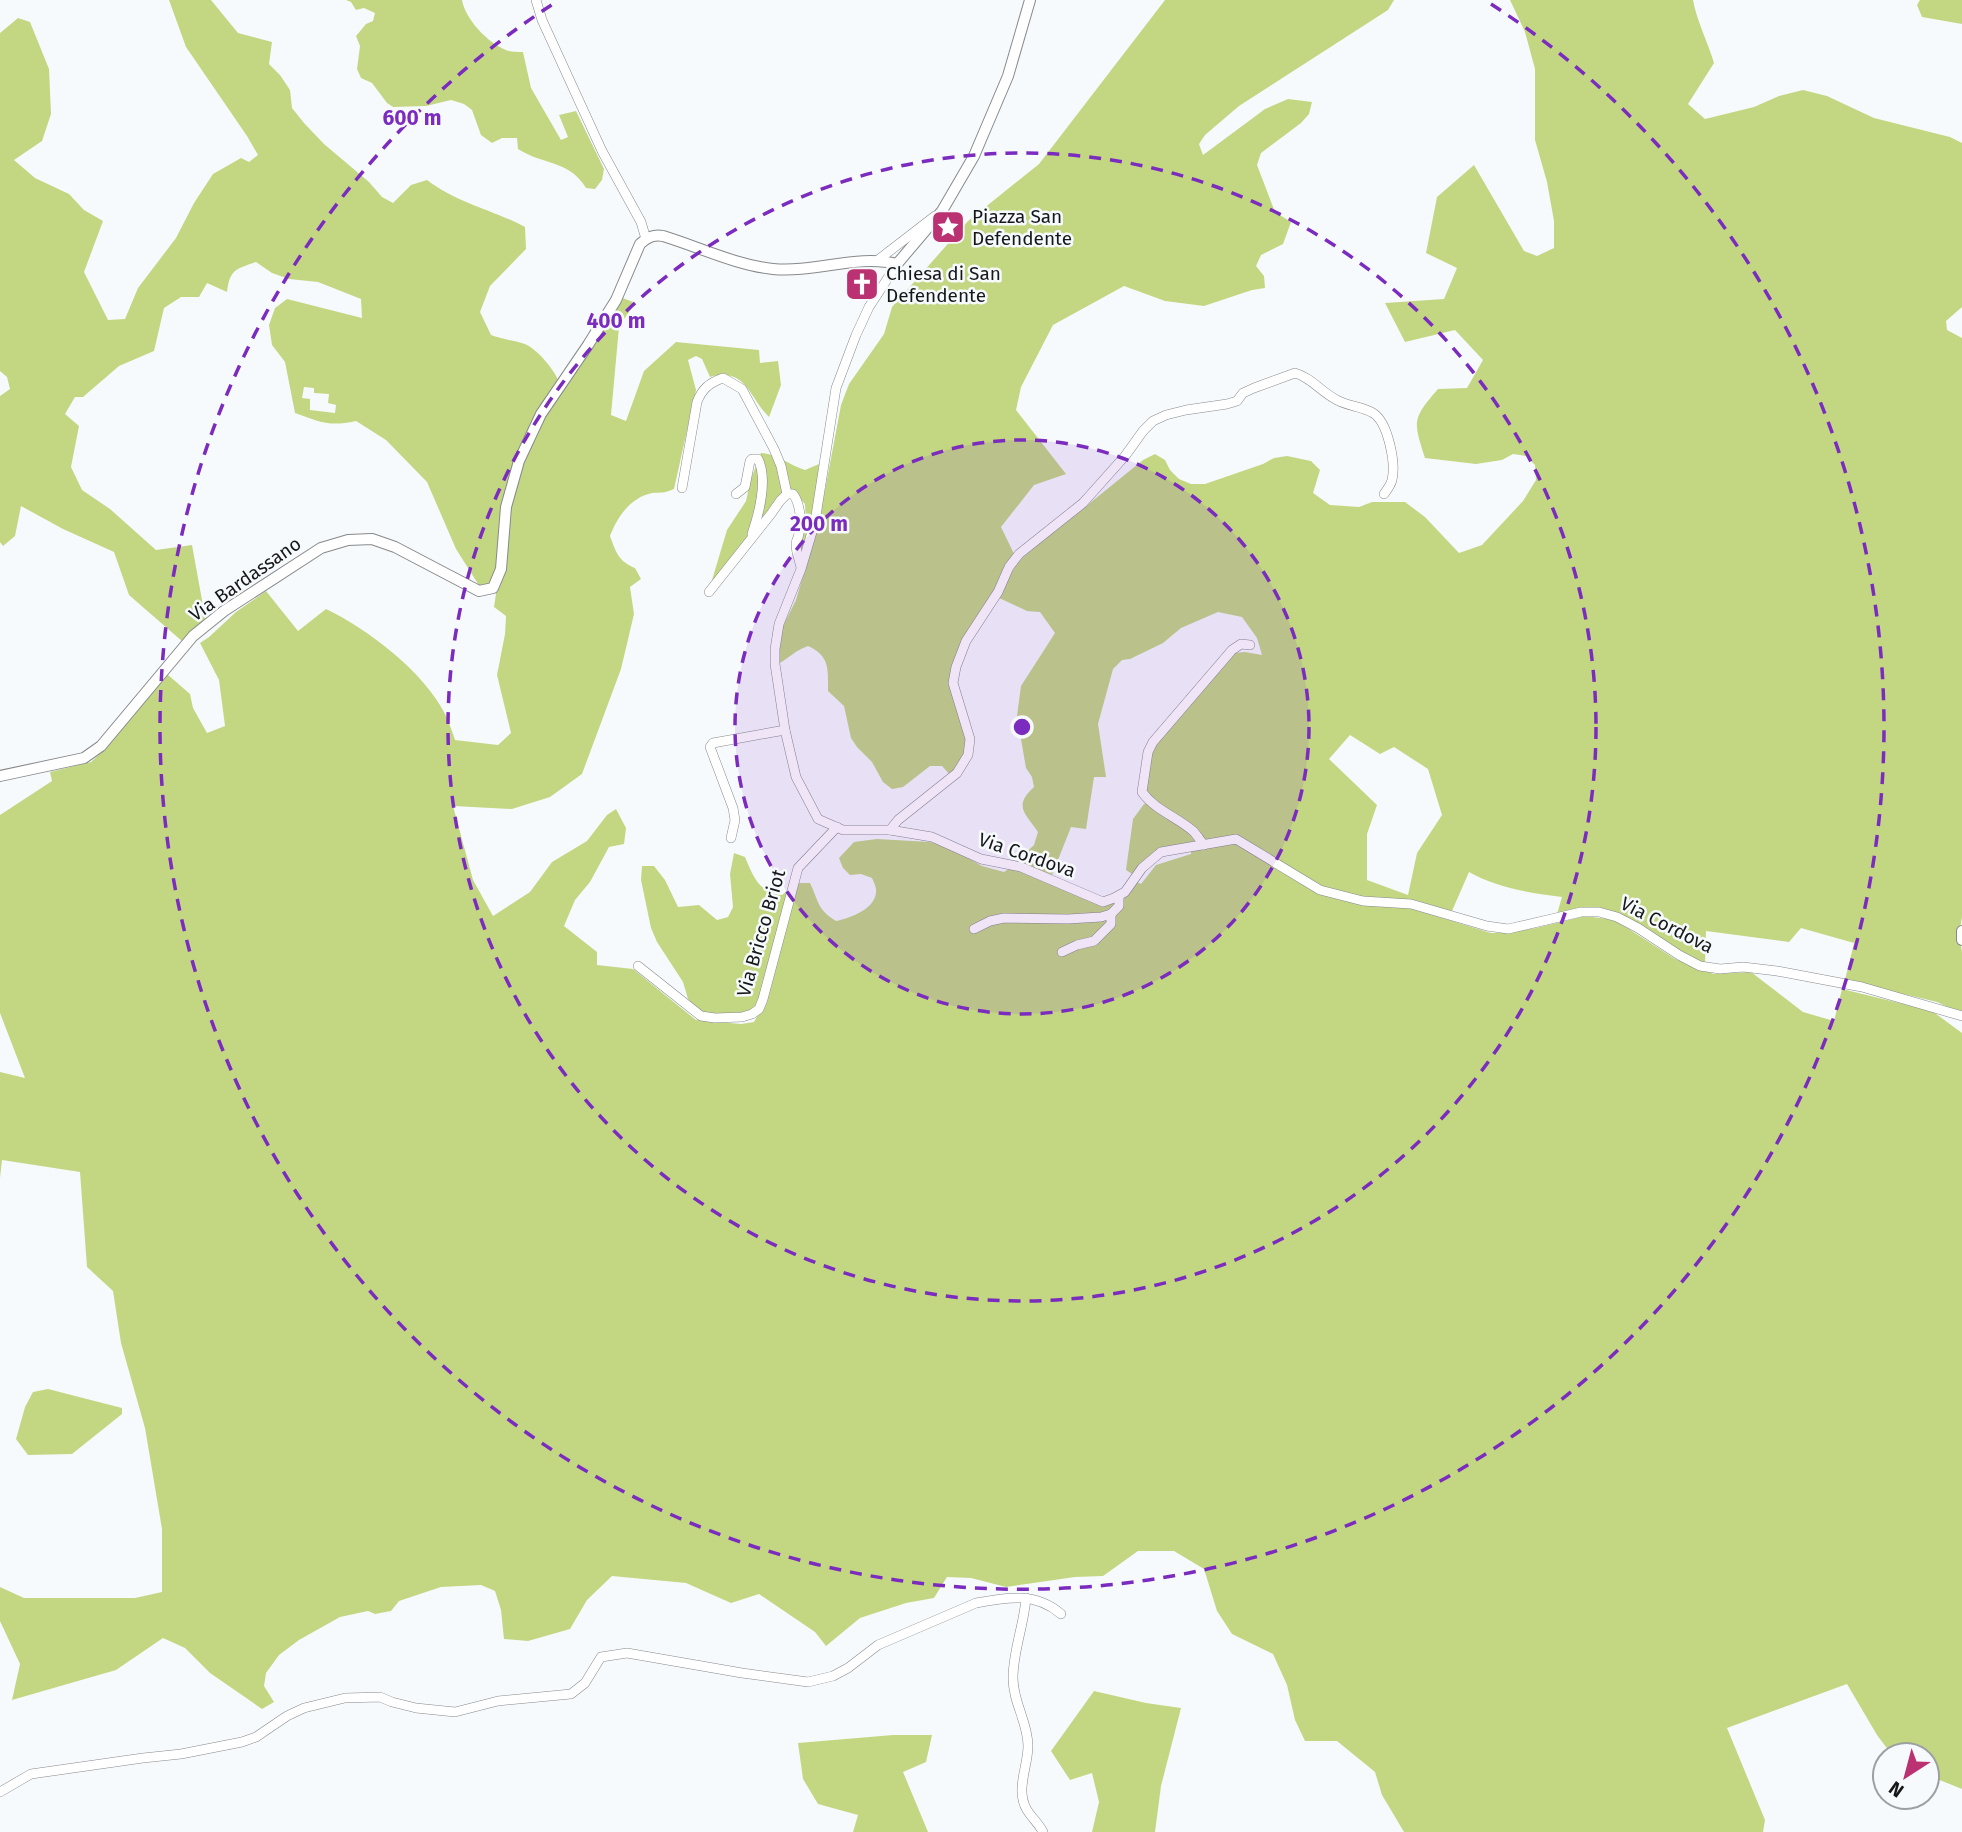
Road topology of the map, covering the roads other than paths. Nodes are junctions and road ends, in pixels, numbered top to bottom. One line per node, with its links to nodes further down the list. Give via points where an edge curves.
1 (536, 0): 4 (street, via 541,20)
2 (1030, 0): 3 (street, via 1008,76 974,156)
3 (942, 211): 5 (street); 6 (street)
4 (646, 239): 5 (street, via 656,234 772,269); 16 (street, Via Bardassano, via 616,300 541,414 519,461 506,507 501,569 493,589 479,591 372,539 321,548 194,636 92,753)
5 (878, 260): 6 (street)
6 (897, 264): 12 (street, via 869,307 836,388 815,522)
7 (682, 488): 9 (street, via 701,391 723,378 742,389 774,449)
8 (736, 494): 11 (street, via 745,487 750,461 758,459 761,494)
9 (787, 494): 11 (street); 12 (street, via 796,498 797,554)
10 (1384, 494): 18 (street, via 1392,481 1394,463 1380,419 1373,412 1334,399 1309,378 1295,373 1243,393 1237,401 1153,421 1083,503 1018,554 1009,567 961,650 956,667 953,683 970,739 968,755 957,773)
11 (750, 539): 13 (street)
12 (802, 569): 15 (street, via 779,624 775,649)
13 (709, 592)
14 (1250, 645): 20 (street, via 1232,650 1148,752 1142,792)
15 (785, 730): 17 (street, via 796,777 818,819); 19 (street, via 710,747 733,808)
16 (0, 776)
17 (837, 827): 18 (street, Via Cordova); 27 (street, Via Bricco Briot, via 798,868 763,999 752,1014 701,1016)
18 (890, 830): 21 (street, Via Cordova, via 932,837 981,859 1021,867 1103,902)
19 (731, 838)
20 (1204, 845): 21 (street, Via Cordova, via 1161,852); 28 (street, Via Cordova, via 1236,839 1320,890 1363,901 1411,904 1486,926 1508,929 1599,912 1618,917 1700,966 1777,971 1862,988)
21 (1119, 896): 22 (street, via 1119,906)
22 (1111, 914): 23 (street, via 1004,918); 26 (street, via 1111,924 1094,941)
23 (974, 929)
24 (1962, 931): 25 (street)
25 (1962, 940)
26 (1062, 952)
27 (638, 966)
28 (1962, 1016)
29 (1026, 1598): 30 (street, via 1050,1605); 31 (street, via 976,1603 878,1645 833,1676 808,1682 627,1653 601,1657 585,1684 570,1693 456,1712 380,1697 345,1698 304,1708 242,1742 31,1774); 32 (street, via 1013,1677 1028,1749 1022,1798)
30 (1061, 1614)
31 (0, 1792)
32 (1043, 1832)

